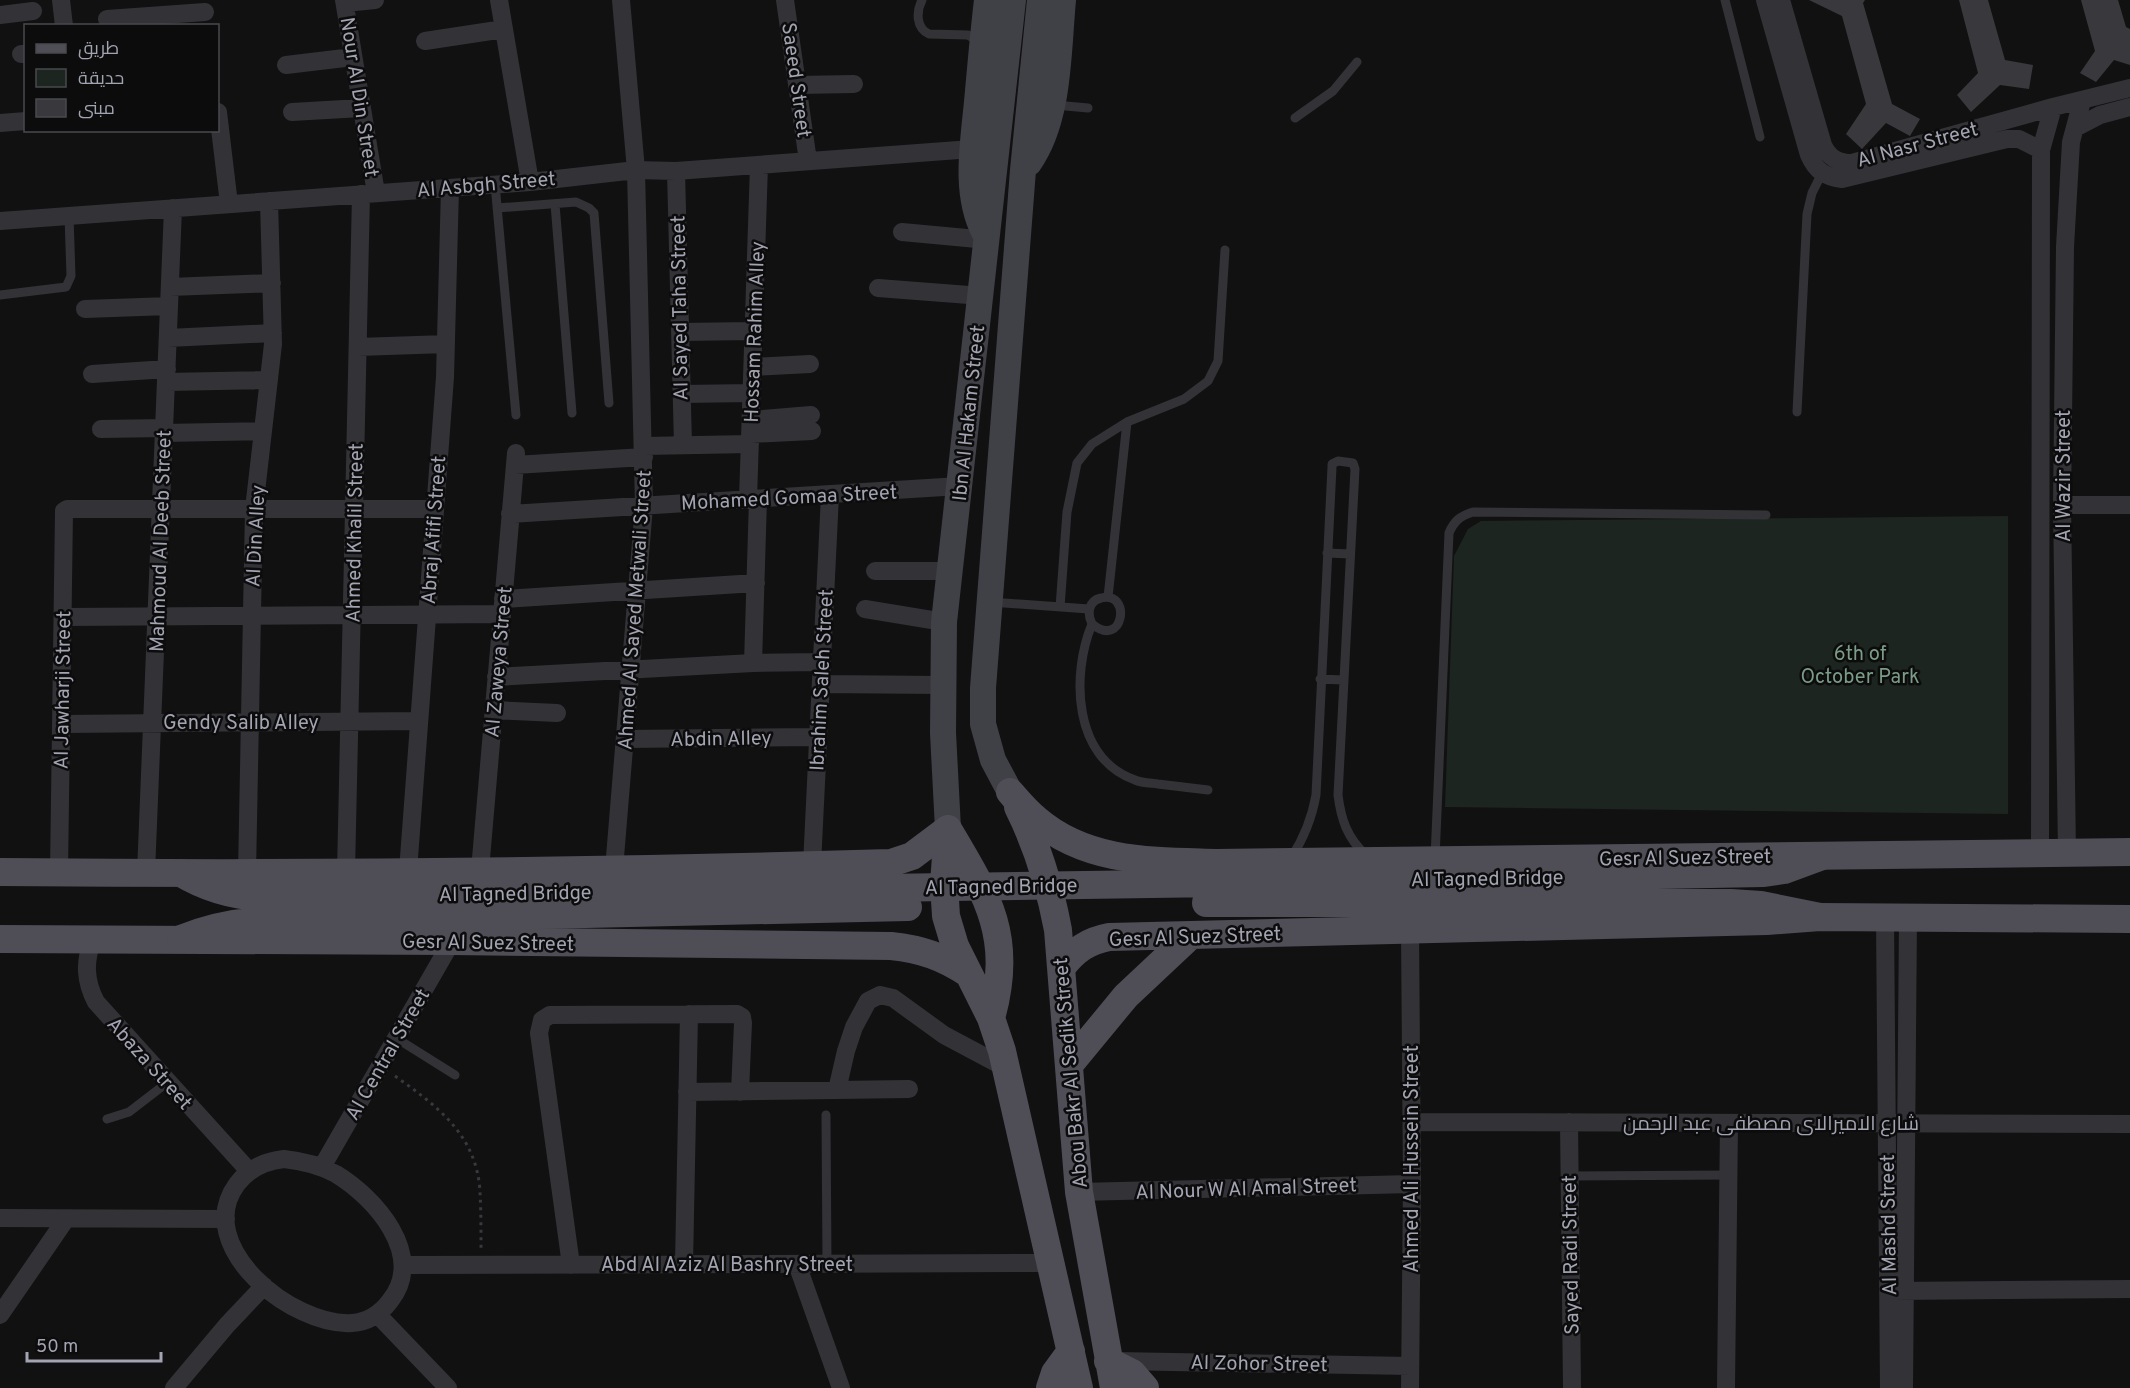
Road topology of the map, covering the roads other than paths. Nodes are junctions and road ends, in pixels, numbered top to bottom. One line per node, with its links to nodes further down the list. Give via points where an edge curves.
1 (61, 0): 19 (street)
2 (375, 0): 14 (street)
3 (499, 0): 20 (street)
4 (621, 0): 47 (street, Ahmed Al Sayed Metwali Street)
5 (785, 0): 27 (street, Saeed Street)
6 (922, 0): 22 (lane, via 918,24 924,32 968,35)
7 (987, 0): 22 (main road, Ibn Al Hakam Street)
8 (1013, 0): 61 (main road)
9 (1040, 0): 29 (main road)
10 (1063, 0): 29 (main road, Ibn Al Hakam Street)
11 (1725, 0): 41 (lane)
12 (1765, 0): 46 (street, via 1809,155 1814,165)
13 (1781, 0): 46 (street, Al Nasr Street)
14 (344, 2): 23 (street, Nour Al Din Street)
15 (33, 12): 17 (street)
16 (205, 12): 18 (street)
17 (0, 15)
18 (107, 19)
19 (64, 24)
20 (504, 29): 21 (street); 49 (street)
21 (425, 41)
22 (982, 45): 42 (main road, Ibn Al Hakam Street)
23 (353, 57): 25 (street); 33 (street, Nour Al Din Street)
24 (1357, 62): 36 (lane, via 1333,91)
25 (286, 65)
26 (854, 84): 27 (street)
27 (797, 85): 44 (street, Saeed Street)
28 (2130, 88): 30 (street, Al Nasr Street)
29 (1042, 101): 34 (lane); 116 (main road, Ibn Al Hakam Street, via 1042,140 1023,170)
30 (2082, 101): 31 (street, Al Nasr Street); 40 (street, Al Wazir Street)
31 (2054, 107): 43 (street, Al Wazir Street); 46 (street, Al Nasr Street, via 1852,163)
32 (2130, 107): 40 (street, via 2100,115)
33 (361, 108): 35 (street); 52 (street, Nour Al Din Street)
34 (1088, 108)
35 (292, 112)
36 (1295, 118)
37 (219, 120): 54 (street)
38 (24, 121): 39 (street)
39 (0, 123)
40 (2075, 128): 62 (street, Al Wazir Street, via 2069,157)
41 (1760, 137)
42 (972, 148): 44 (street, Al Asbgh Street); 61 (main road, Ibn Al Hakam Street, via 974,199 979,223)
43 (2041, 150): 46 (street, Al Nasr Street, via 2019,139 2007,139 1842,179 1832,178); 63 (street, Al Wazir Street)
44 (808, 161): 45 (street, Al Asbgh Street)
45 (759, 165): 48 (street, Al Asbgh Street); 72 (street, Hossam Rahim Alley)
46 (1828, 166): 86 (lane, via 1812,193 1807,214)
47 (636, 170): 48 (street, Al Asbgh Street); 49 (street, Al Asbgh Street); 96 (street, Ahmed Al Sayed Metwali Street)
48 (676, 171): 73 (street, Al Sayed Taha Street)
49 (530, 182): 50 (street, Al Asbgh Street)
50 (495, 184): 51 (street, Al Asbgh Street); 57 (lane)
51 (450, 188): 52 (street, Al Asbgh Street); 76 (street, Abraj Afifi Street)
52 (368, 194): 53 (street, Al Asbgh Street); 77 (street, Ahmed Khalil Street)
53 (269, 201): 54 (street, Al Asbgh Street); 65 (street, Al Din Alley)
54 (229, 204): 56 (street, Al Asbgh Street)
55 (555, 204): 57 (lane); 85 (lane, via 576,202 594,213); 87 (lane)
56 (173, 208): 58 (street, Al Asbgh Street); 66 (street, Mahmoud Al Deeb Street)
57 (497, 208): 88 (lane)
58 (69, 216): 59 (street, Al Asbgh Street); 68 (lane, via 71,276 66,287)
59 (0, 221)
60 (902, 232): 61 (street)
61 (988, 240): 69 (main road, Ibn Al Hakam Street)
62 (2065, 247): 63 (street); 100 (street, Al Wazir Street)
63 (2042, 248): 149 (street, Al Wazir Street)
64 (1225, 250): 89 (lane, via 1218,361 1208,381 1184,399)
65 (272, 283): 66 (street); 74 (street, Al Din Alley)
66 (170, 287): 70 (street, Mahmoud Al Deeb Street)
67 (878, 288): 69 (street)
68 (0, 295)
69 (982, 296): 97 (main road, Ibn Al Hakam Street)
70 (169, 306): 71 (street); 75 (street, Mahmoud Al Deeb Street)
71 (85, 309)
72 (753, 331): 73 (street); 79 (street, Hossam Rahim Alley)
73 (680, 332): 84 (street, Al Sayed Taha Street)
74 (273, 333): 75 (street); 82 (street, Al Din Alley)
75 (168, 338): 81 (street, Mahmoud Al Deeb Street)
76 (446, 344): 77 (street); 105 (street, Abraj Afifi Street)
77 (358, 347): 104 (street, Ahmed Khalil Street)
78 (810, 364): 79 (street)
79 (753, 367): 83 (street, Hossam Rahim Alley)
80 (92, 374): 81 (street)
81 (166, 376): 82 (street); 92 (street, Mahmoud Al Deeb Street)
82 (269, 380): 93 (street, Al Din Alley)
83 (752, 393): 84 (street); 94 (street, Hossam Rahim Alley)
84 (681, 394): 95 (street, Al Sayed Taha Street)
85 (609, 403)
86 (1797, 412)
87 (572, 413)
88 (516, 415)
89 (1127, 423): 115 (lane); 118 (lane, via 1092,444 1077,463 1066,512)
90 (811, 424): 94 (street)
91 (101, 429): 92 (street)
92 (164, 431): 93 (street); 103 (street, Mahmoud Al Deeb Street)
93 (263, 431): 106 (street, Al Din Alley)
94 (751, 432): 95 (street); 99 (street, Hossam Rahim Alley)
95 (682, 446): 96 (street)
96 (644, 452): 102 (street, Ahmed Al Sayed Metwali Street); 107 (street, Al Zaweya Street, via 515,459)
97 (960, 486): 98 (street, Mohamed Gomaa Street); 112 (main road, Ibn Al Hakam Street)
98 (830, 495): 99 (street, Mohamed Gomaa Street); 128 (street, Ibrahim Saleh Street)
99 (753, 499): 102 (street, Mohamed Gomaa Street); 113 (street, Hossam Rahim Alley)
100 (2062, 505): 101 (street); 149 (street, Al Wazir Street)
101 (2130, 505)
102 (644, 506): 107 (street, Mohamed Gomaa Street); 114 (street, Ahmed Al Sayed Metwali Street)
103 (161, 509): 106 (street); 123 (street, Mahmoud Al Deeb Street); 125 (street, Al Jawharji Street, via 68,509 63,513)
104 (354, 509): 105 (street); 106 (street); 121 (street, Ahmed Khalil Street)
105 (434, 509): 122 (street, Abraj Afifi Street)
106 (254, 510): 124 (street, Al Din Alley)
107 (510, 514): 117 (street, Al Zaweya Street)
108 (1766, 515): 151 (lane, via 1473,512 1453,523 1449,533)
109 (1327, 553): 110 (lane); 110 (lane, via 1332,467 1338,461 1353,463 1356,469); 132 (lane)
110 (1350, 554): 133 (lane)
111 (875, 571): 112 (street)
112 (951, 571): 126 (main road, Ibn Al Hakam Street)
113 (756, 583): 114 (street); 129 (street, Hossam Rahim Alley)
114 (637, 590): 117 (street); 130 (street, Ahmed Al Sayed Metwali Street)
115 (1108, 597): 120 (lane, via 1093,602); 127 (lane, via 1120,607 1119,623 1106,631)
116 (990, 602): 118 (lane); 146 (main road, Ibn Al Hakam Street, via 984,724 993,760)
117 (502, 607): 122 (street); 131 (street, Al Zaweya Street)
118 (1060, 607): 120 (lane)
119 (865, 609): 126 (street)
120 (1089, 609): 127 (lane)
121 (352, 615): 122 (street); 124 (street); 138 (street, Ahmed Khalil Street)
122 (427, 615): 139 (street, Abraj Afifi Street)
123 (157, 616): 124 (street); 125 (street); 141 (street, Mahmoud Al Deeb Street)
124 (252, 616): 140 (street, Al Din Alley)
125 (64, 617): 142 (street, Al Jawharji Street)
126 (945, 622): 135 (main road, Ibn Al Hakam Street)
127 (1092, 624): 145 (lane, via 1081,663 1081,713 1096,752 1135,781)
128 (822, 662): 129 (street); 134 (street, Ibrahim Saleh Street)
129 (753, 663): 130 (street)
130 (630, 670): 131 (street); 144 (street, Ahmed Al Sayed Metwali Street)
131 (496, 677): 136 (street, Al Zaweya Street)
132 (1320, 679): 133 (lane); 153 (lane, via 1314,804 1307,830)
133 (1344, 680): 152 (lane, via 1340,814 1347,832)
134 (821, 684): 135 (street); 143 (street, Ibrahim Saleh Street)
135 (942, 685): 147 (main road, Ibn Al Hakam Street)
136 (494, 710): 137 (street); 158 (street, Al Zaweya Street)
137 (557, 712)
138 (350, 721): 139 (street, Gendy Salib Alley); 140 (street, Gendy Salib Alley); 162 (street, Ahmed Khalil Street)
139 (419, 721): 159 (street, Abraj Afifi Street)
140 (250, 722): 141 (street, Gendy Salib Alley); 165 (street, Al Din Alley)
141 (152, 723): 142 (street, Gendy Salib Alley); 163 (street, Mahmoud Al Deeb Street)
142 (62, 724): 161 (street, Al Jawharji Street)
143 (818, 737): 144 (street, Abdin Alley); 155 (street, Ibrahim Saleh Street)
144 (625, 739): 157 (street, Ahmed Al Sayed Metwali Street)
145 (1208, 790)
146 (1010, 792): 154 (main road, Gesr Al Suez Street, via 1036,819 1067,840 1102,854 1138,860); 177 (main road, Abou Bakr Al Sedik Street, via 1027,825 1048,885)
147 (948, 829): 155 (main road, via 912,856 891,862); 178 (main road, via 944,900 955,946); 180 (main road, via 981,884 997,933 999,984)
148 (2130, 852): 149 (main road, Gesr Al Suez Street)
149 (2054, 853): 150 (main road, Gesr Al Suez Street)
150 (1822, 856): 151 (main road, Gesr Al Suez Street); 164 (main road, Al Tagned Bridge, bridge, via 1764,873 259,897 218,891)
151 (1435, 860): 152 (main road, Gesr Al Suez Street)
152 (1372, 861): 153 (main road, Gesr Al Suez Street)
153 (1289, 862): 154 (main road, Gesr Al Suez Street)
154 (1216, 863): 170 (main road, via 1202,886 1201,899 1203,913)
155 (812, 865): 156 (main road)
156 (771, 866): 157 (main road); 176 (main road, via 793,884 799,897 796,924)
157 (614, 869): 158 (main road)
158 (480, 870): 159 (main road)
159 (408, 871): 162 (main road)
160 (0, 872): 161 (main road)
161 (59, 872): 163 (main road)
162 (346, 872): 165 (main road)
163 (146, 873): 164 (main road)
164 (181, 873): 165 (main road)
165 (247, 873)
166 (1820, 917): 167 (main road, Gesr Al Suez Street); 169 (main road, Gesr Al Suez Street); 174 (main road, Al Tagned Bridge, bridge, via 1731,903 1219,903 259,921 227,924)
167 (1896, 918): 168 (main road, Gesr Al Suez Street); 195 (street, Al Mashd Street); 196 (street, Al Mashd Street)
168 (2130, 919)
169 (1410, 931): 170 (main road, Gesr Al Suez Street); 192 (street, Ahmed Ali Hussein Street)
170 (1219, 934): 171 (main road, Gesr Al Suez Street)
171 (1191, 935): 177 (main road, Gesr Al Suez Street, via 1095,940 1071,955); 182 (main road, via 1126,996)
172 (0, 939): 173 (main road, Gesr Al Suez Street)
173 (93, 939): 174 (main road, Gesr Al Suez Street); 185 (street, Abaza Street, via 87,967 96,1002)
174 (181, 939): 175 (main road, Gesr Al Suez Street)
175 (452, 941): 176 (main road, Gesr Al Suez Street); 181 (street, Al Central Street)
176 (777, 945): 178 (main road, Gesr Al Suez Street, via 908,948 940,957)
177 (1062, 967): 182 (main road, Abou Bakr Al Sedik Street)
178 (969, 974): 180 (main road)
179 (689, 1014): 188 (street); 189 (street, via 735,1013 742,1017); 208 (street, via 550,1015 540,1024)
180 (991, 1018): 183 (main road)
181 (396, 1038): 184 (lane); 198 (street, Al Central Street)
182 (1069, 1065): 203 (main road, Abou Bakr Al Sedik Street)
183 (1006, 1068): 187 (street, via 944,1035 893,998 880,995 868,1001 854,1027); 207 (main road)
184 (455, 1076)
185 (168, 1082): 191 (lane, via 129,1112); 199 (street, Abaza Street)
186 (909, 1089): 187 (street)
187 (837, 1090): 189 (street)
188 (687, 1092): 189 (street); 209 (street)
189 (740, 1092)
190 (826, 1115): 211 (lane)
191 (107, 1119)
192 (1412, 1122): 193 (street, شارع الاميرالاى مصطفى عبد الرحمن); 202 (street, Ahmed Ali Hussein Street)
193 (1569, 1122): 194 (street, شارع الاميرالاى مصطفى عبد الرحمن); 201 (street, Sayed Radi Street)
194 (1730, 1123): 195 (street, شارع الاميرالاى مصطفى عبد الرحمن); 200 (street)
195 (1887, 1123): 196 (street, شارع الاميرالاى مصطفى عبد الرحمن); 215 (street, Al Mashd Street)
196 (1907, 1123): 197 (street, شارع الاميرالاى مصطفى عبد الرحمن); 215 (street, Al Mashd Street)
197 (2130, 1124)
198 (322, 1167): 199 (street, via 284,1159); 212 (street, via 358,1189 378,1209 399,1244)
199 (249, 1171): 206 (street, via 230,1197)
200 (1729, 1175): 201 (lane); 230 (street)
201 (1569, 1176): 229 (street, Sayed Radi Street)
202 (1412, 1184): 203 (street, Al Nour W Al Amal Street); 220 (street, Ahmed Ali Hussein Street)
203 (1079, 1192): 219 (main road, Abou Bakr Al Sedik Street)
204 (0, 1218): 205 (street)
205 (66, 1219): 206 (street); 217 (street)
206 (226, 1219): 213 (street, via 232,1247)
207 (1051, 1263): 211 (street, Abd Al Aziz Al Bashry Street); 218 (main road)
208 (571, 1264): 209 (street, Abd Al Aziz Al Bashry Street); 212 (street, Abd Al Aziz Al Bashry Street)
209 (684, 1264): 210 (street, Abd Al Aziz Al Bashry Street)
210 (797, 1264): 211 (street, Abd Al Aziz Al Bashry Street); 224 (street)
211 (827, 1264)
212 (403, 1265): 216 (street, via 393,1297)
213 (264, 1286): 216 (street, via 292,1306 325,1319 350,1323); 222 (street)
214 (2130, 1289): 215 (street)
215 (1896, 1291): 231 (street, Al Mashd Street); 232 (street, Al Mashd Street)
216 (377, 1314): 223 (street)
217 (0, 1315)
218 (1071, 1351): 221 (main road); 225 (main road, via 1055,1373)
219 (1108, 1360): 220 (street, Al Zohor Street); 226 (main road, Abou Bakr Al Sedik Street); 227 (main road, via 1132,1372)
220 (1410, 1366): 228 (street, Ahmed Ali Hussein Street)
221 (1078, 1384)
222 (174, 1388)
223 (448, 1388)
224 (841, 1388)
225 (1050, 1388)
226 (1114, 1388)
227 (1145, 1388)
228 (1410, 1388)
229 (1572, 1388)
230 (1726, 1388)
231 (1889, 1388)
232 (1904, 1388)

